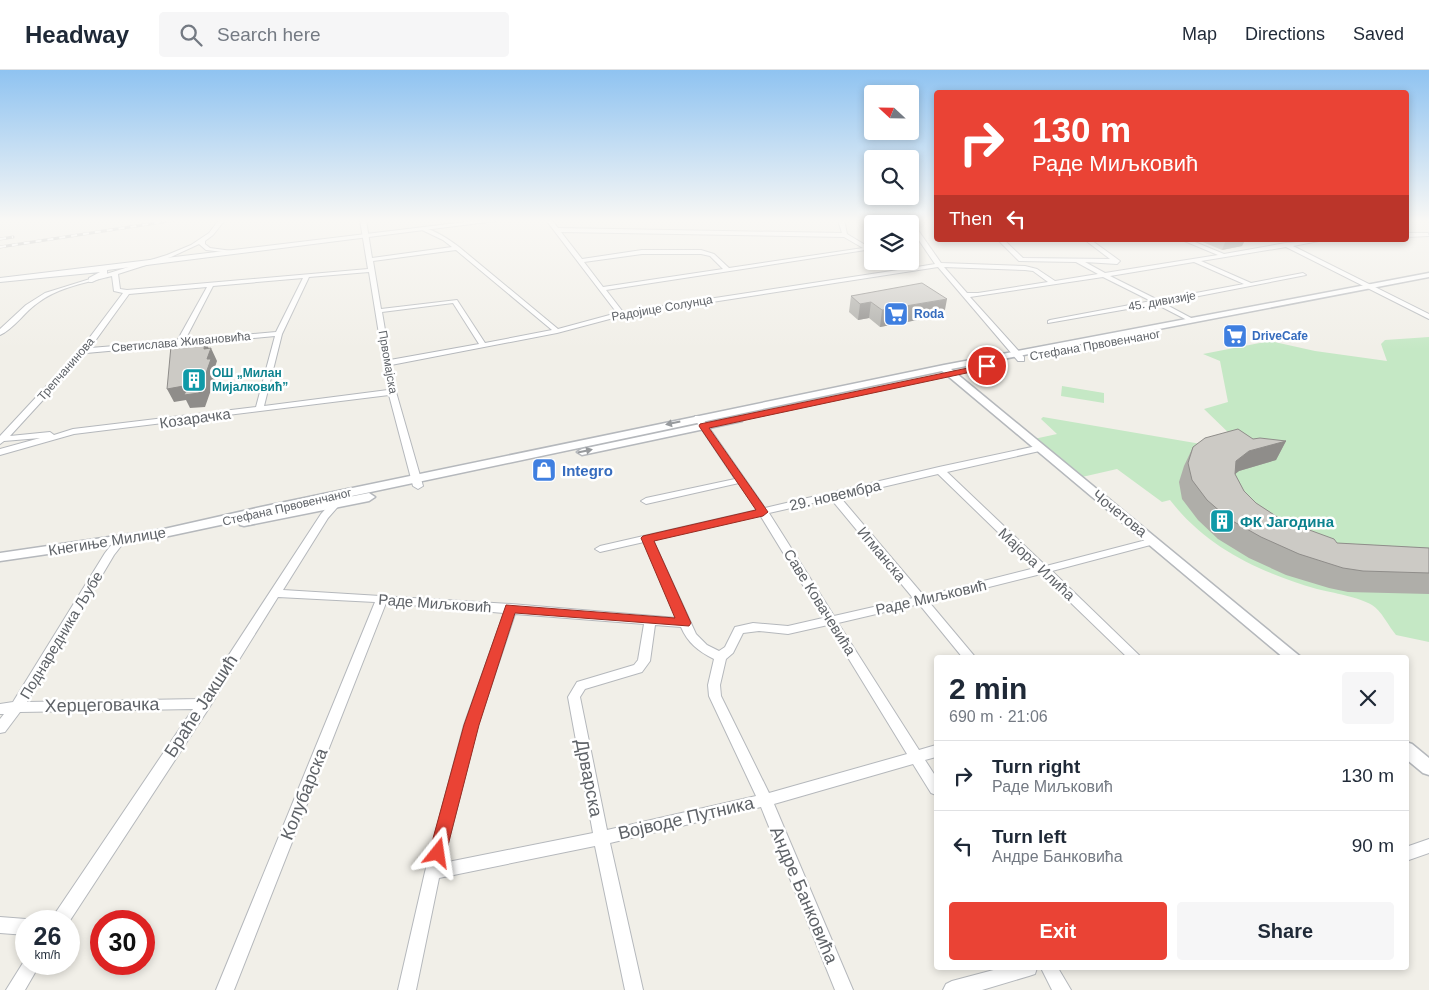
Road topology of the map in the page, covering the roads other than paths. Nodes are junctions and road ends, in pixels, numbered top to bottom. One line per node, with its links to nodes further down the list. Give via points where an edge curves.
1 (140, 263): 15 (main road)
2 (148, 263): 20 (street)
3 (371, 263): 16 (street, Првомајска)
4 (475, 263): 42 (street)
5 (581, 263): 32 (street)
6 (720, 263): 17 (street)
7 (778, 263): 17 (street)
8 (1081, 263): 21 (street)
9 (1120, 263): 19 (street)
10 (1175, 263): 19 (street)
11 (1200, 263): 30 (street)
12 (1323, 263): 31 (street)
13 (939, 264): 14 (street, Радојице Солунца); 28 (street, Радојице Солунца, via 1025,268 1035,270); 34 (street)
14 (919, 267)
15 (95, 269): 26 (main road); 27 (main road, via 104,272)
16 (372, 270): 24 (street); 36 (street, Првомајска)
17 (728, 270): 32 (street)
18 (902, 270): 37 (street, Радојице Солунца)
19 (1132, 270): 21 (street)
20 (115, 273): 27 (street); 33 (street, via 115,288)
21 (1101, 275): 28 (street); 35 (street)
22 (1303, 275): 30 (street, 45. дивизије)
23 (1429, 275): 31 (street, Стефана Првовенчаног)
24 (306, 277): 29 (street); 44 (street)
25 (1429, 279): 31 (street, Стефана Првовенчаног)
26 (0, 280)
27 (92, 280): 43 (street, via 47,294)
28 (1054, 283): 34 (street)
29 (211, 285): 33 (street); 45 (street)
30 (1251, 285): 35 (street, 45. дивизије)
31 (1373, 288): 38 (street, Стефана Првовенчаног); 39 (street)
32 (601, 289): 37 (street)
33 (126, 292): 47 (street, Трепчанинова)
34 (966, 295): 48 (street)
35 (1156, 302): 40 (street); 41 (street, 45. дивизије)
36 (378, 311): 46 (street, via 455,301); 49 (street, Првомајска)
37 (621, 314): 42 (street, Радојице Солунца)
38 (1223, 317): 40 (street, Стефана Првовенчаног); 48 (street, Стефана Првовенчаног, via 1149,336)
39 (1429, 317)
40 (1191, 320): 48 (street, Стефана Првовенчаног)
41 (1050, 322)
42 (557, 331): 46 (street, Радојице Солунца)
43 (0, 333)
44 (279, 334): 45 (street, Светислава Живановића); 52 (street)
45 (180, 342): 47 (street, Светислава Живановића)
46 (484, 345): 49 (street, Радојице Солунца)
47 (84, 351): 55 (street, Трепчанинова)
48 (1019, 356): 50 (street, Стефана Првовенчаног)
49 (388, 363): 51 (street, Првомајска)
50 (947, 371): 53 (street, Стефана Првовенчаног); 56 (street, Чочетова)
51 (392, 392): 52 (street, Козарачка); 60 (street, Првомајска)
52 (259, 409): 54 (street, Козарачка)
53 (701, 422): 59 (street, Саве Ковачевића); 60 (street, Стефана Првовенчаног)
54 (73, 432): 55 (street); 57 (street, Козарачка)
55 (1, 440)
56 (1041, 448): 58 (street, 29. новембра); 69 (street, Чочетова)
57 (0, 452)
58 (939, 470): 62 (street, 29. новембра); 72 (street, Мајора Илића)
59 (741, 480): 63 (street); 65 (street, Саве Ковачевића)
60 (417, 482): 61 (street, Стефана Првовенчаног); 64 (street, Стефана Првовенчаног)
61 (345, 494): 64 (street, Браће Јакшић); 66 (street, Стефана Првовенчаног)
62 (833, 495): 65 (street, 29. новембра); 75 (street, Игманска)
63 (646, 501)
64 (333, 506): 66 (street, Стефана Првовенчаног, via 260,520); 73 (street, Браће Јакшић)
65 (763, 512): 67 (street, 29. новембра); 77 (street, Саве Ковачевића)
66 (214, 524): 68 (street, Кнегиње Милице)
67 (647, 538): 70 (street, 29. новембра); 79 (street)
68 (120, 541): 71 (street, Кнегиње Милице); 85 (street, Поднаредника Љубе)
69 (1154, 541): 72 (street, Раде Миљковић); 82 (street, Чочетова)
70 (600, 549)
71 (0, 557)
72 (1044, 570): 75 (street, Раде Миљковић); 81 (street, Мајора Илића)
73 (274, 593): 74 (street, Раде Миљковић); 84 (street, Браће Јакшић)
74 (382, 599): 76 (street, Раде Миљковић); 105 (street, Колубарска)
75 (922, 600): 77 (street, Раде Миљковић); 80 (street, Игманска)
76 (511, 608): 78 (street, Раде Миљковић); 97 (street, via 471,725)
77 (832, 620): 83 (street, Раде Миљковић, via 787,630 750,626 740,630 729,650); 90 (street, Саве Ковачевића)
78 (650, 622): 79 (street, Раде Миљковић); 94 (street, Дрварска, via 644,661 638,669 581,685 574,697)
79 (684, 623): 83 (street, via 703,648)
80 (968, 655)
81 (1133, 655)
82 (1291, 655)
83 (720, 658): 93 (street, Андре Банковића, via 715,696)
84 (204, 704): 85 (street, Херцеговачка); 98 (street, Браће Јакшић)
85 (17, 707): 86 (street, Херцеговачка); 87 (street, Поднаредника Љубе)
86 (0, 709)
87 (0, 728)
88 (934, 751): 90 (street, Војводе Путника)
89 (1409, 751): 91 (street)
90 (915, 756): 92 (street, Саве Ковачевића); 93 (street, Војводе Путника)
91 (1429, 768)
92 (934, 786)
93 (765, 800): 94 (street, Војводе Путника); 108 (street, Андре Банковића)
94 (601, 838): 97 (street, Војводе Путника); 107 (street, Дрварска)
95 (1429, 846): 96 (street)
96 (1409, 853)
97 (433, 872): 106 (street)
98 (67, 910)
99 (0, 925): 100 (street)
100 (15, 926)
101 (1022, 970): 109 (street)
102 (1050, 970): 110 (street)
103 (25, 975): 104 (street)
104 (15, 990)
105 (225, 990)
106 (406, 990)
107 (634, 990)
108 (844, 990)
109 (952, 990)
110 (1062, 990)

